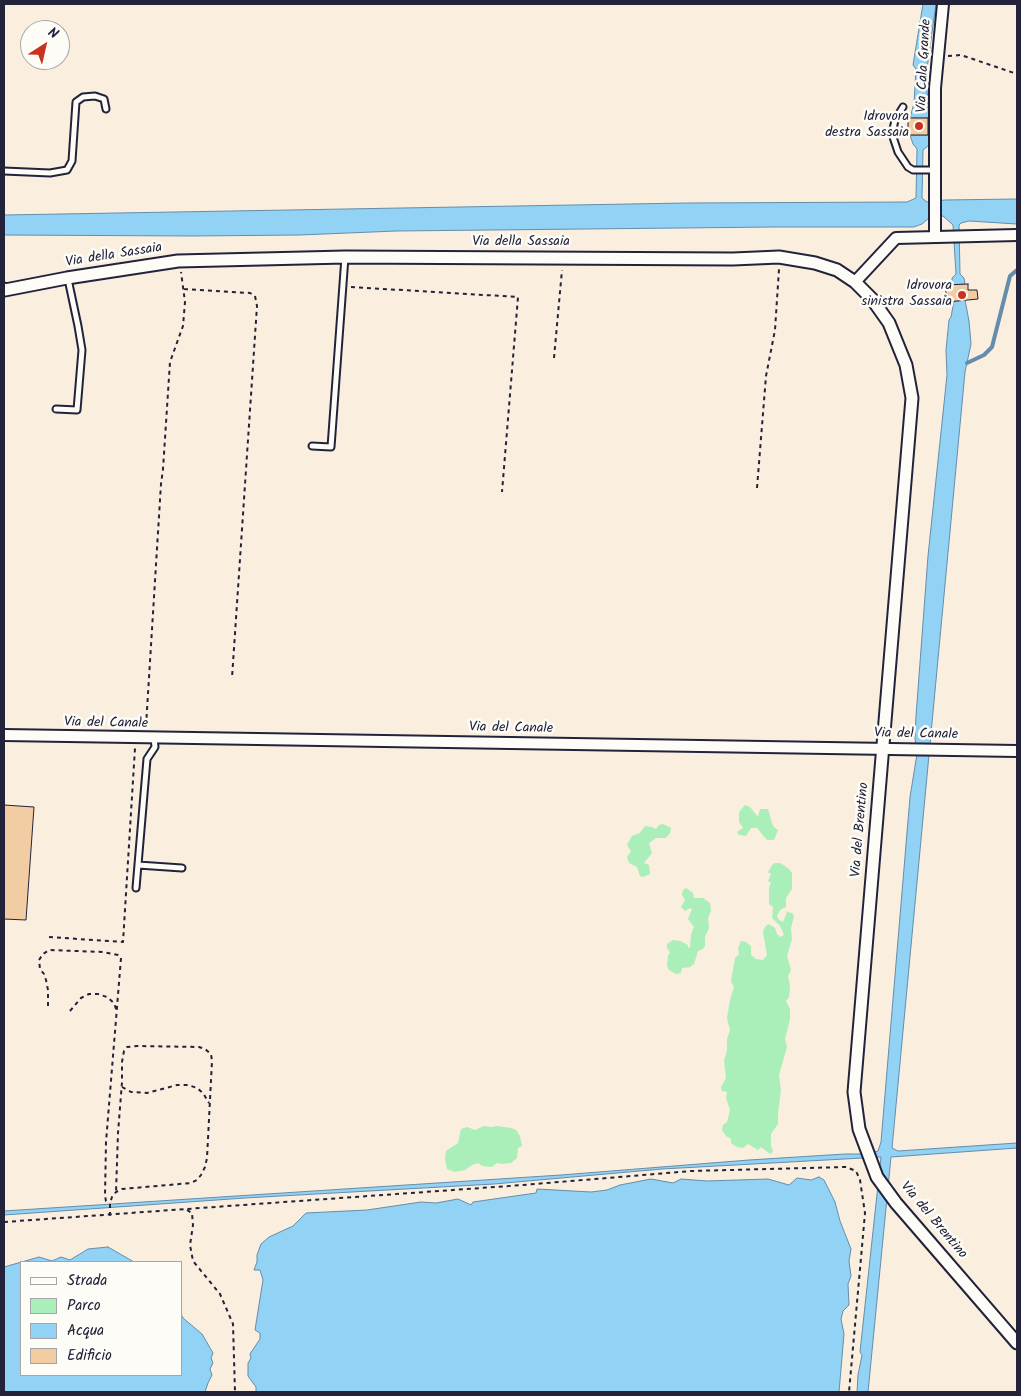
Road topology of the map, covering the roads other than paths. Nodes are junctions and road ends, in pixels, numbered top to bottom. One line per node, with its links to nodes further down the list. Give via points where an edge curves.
1 (943, 4): 4 (street, Via Cala Grande, via 935,88)
2 (903, 107): 4 (lane, via 895,120 892,134 898,152 913,170)
3 (106, 109): 5 (lane, via 104,99 95,96 83,97 76,102 72,161 67,170 50,173)
4 (936, 170): 7 (street, Via Cala Grande)
5 (4, 171)
6 (1017, 235): 7 (street)
7 (935, 236): 10 (street, via 896,238)
8 (345, 258): 9 (street, Via della Sassaia, via 178,261); 10 (street, Via della Sassaia, via 779,257 837,270); 13 (lane, via 331,447)
9 (68, 278): 11 (street, Via della Sassaia); 12 (lane, via 82,350 77,410)
10 (855, 282): 16 (street, Via del Brentino, via 889,323 906,365 912,398)
11 (4, 290)
12 (56, 409)
13 (312, 446)
14 (4, 735): 15 (street, Via del Canale)
15 (145, 738): 16 (street, Via del Canale); 18 (lane, via 155,747 147,759)
16 (883, 749): 17 (street, Via del Canale); 21 (street, Via del Brentino, via 854,1092 859,1129 877,1177 896,1203)
17 (1017, 750)
18 (138, 865): 19 (lane); 20 (lane)
19 (182, 868)
20 (136, 888)
21 (1017, 1343)

